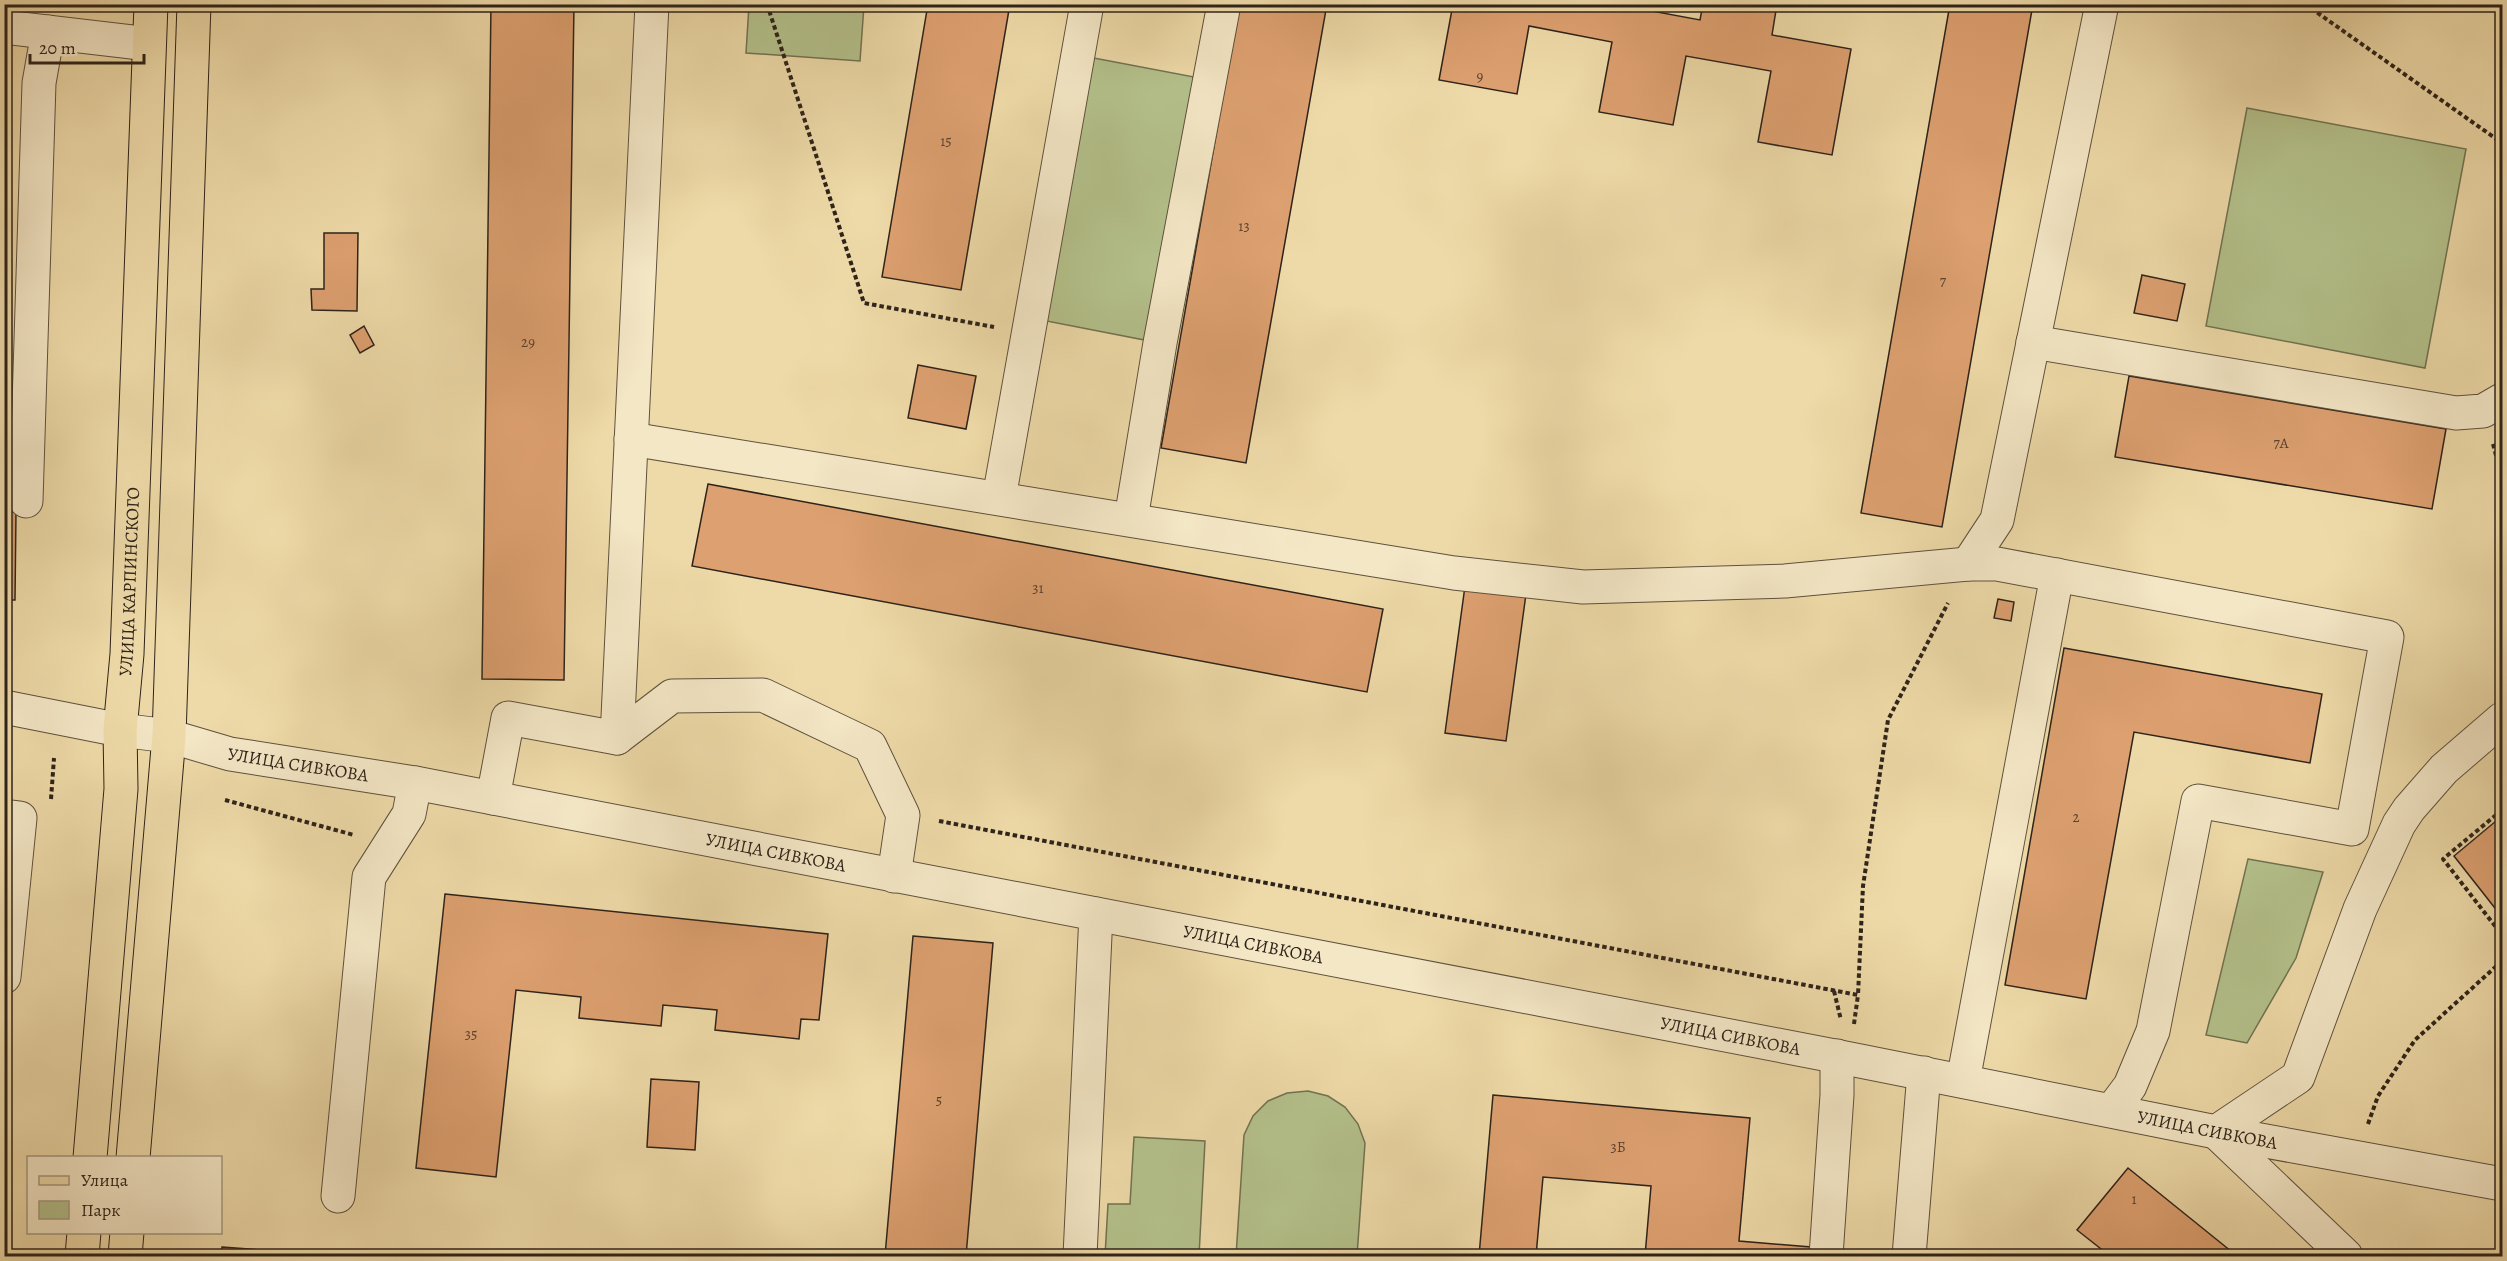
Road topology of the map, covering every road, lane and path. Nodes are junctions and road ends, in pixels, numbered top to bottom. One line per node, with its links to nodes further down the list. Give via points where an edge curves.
1 (151, 4): 11 (main road, УЛИЦА КАРПИНСКОГО)
2 (194, 4): 25 (main road)
3 (652, 4): 16 (street)
4 (767, 4): 13 (path, via 864,303)
5 (1087, 4): 13 (street)
6 (1224, 4): 19 (street)
7 (2102, 4): 14 (street)
8 (2306, 4): 12 (path)
9 (4, 27): 10 (street)
10 (48, 32): 11 (street); 18 (street, via 39,83)
11 (149, 44): 24 (main road, УЛИЦА КАРПИНСКОГО, via 127,654)
12 (2502, 142)
13 (1028, 333): 17 (street)
14 (2033, 342): 15 (street, via 2456,413 2483,411); 20 (street, via 1997,520)
15 (2502, 400)
16 (632, 439): 17 (street); 26 (street)
17 (999, 498): 19 (street)
18 (26, 501)
19 (1131, 519): 20 (street, via 1443,571 1583,587 1785,581)
20 (1968, 564): 21 (street, via 1997,564); 33 (path, via 1888,720 1863,886 1858,995)
21 (2058, 575): 43 (street); 44 (street, via 2387,637 2352,829 2198,801 2153,1032 2130,1086)
22 (4, 707): 24 (street, УЛИЦА СИВКОВА)
23 (2502, 719): 46 (street, via 2444,769 2399,824 2360,909 2298,1077)
24 (120, 730): 25 (street, УЛИЦА СИВКОВА); 47 (main road, УЛИЦА КАРПИНСКОГО, via 121,789)
25 (169, 736): 28 (street, УЛИЦА СИВКОВА, via 230,754); 48 (main road)
26 (617, 738): 29 (street, via 508,718); 33 (street, via 672,696 763,695 870,746)
27 (54, 758): 31 (path)
28 (415, 783): 29 (street, УЛИЦА СИВКОВА); 35 (street, via 409,814)
29 (493, 798): 36 (street, УЛИЦА СИВКОВА)
30 (225, 800): 35 (path)
31 (50, 809)
32 (2502, 810): 38 (path, via 2443,859)
33 (903, 815): 36 (street)
34 (4, 816): 40 (street, via 20,818)
35 (389, 845): 50 (street, via 369,876)
36 (894, 876): 37 (street, УЛИЦА СИВКОВА)
37 (1096, 914): 41 (street, УЛИЦА СИВКОВА); 55 (street)
38 (2502, 935)
39 (2502, 961): 45 (path, via 2415,1040 2378,1096)
40 (4, 977)
41 (1837, 1056): 42 (street, УЛИЦА СИВКОВА); 56 (street)
42 (1924, 1074): 43 (street, УЛИЦА СИВКОВА); 57 (street)
43 (1963, 1081): 44 (street, УЛИЦА СИВКОВА)
44 (2112, 1110): 46 (street, УЛИЦА СИВКОВА)
45 (2372, 1113)
46 (2216, 1132): 49 (street, УЛИЦА СИВКОВА); 58 (street)
47 (90, 1156)
48 (133, 1156)
49 (2502, 1184)
50 (338, 1196)
51 (84, 1234): 53 (main road)
52 (127, 1234): 54 (main road)
53 (82, 1257)
54 (125, 1257)
55 (1080, 1257)
56 (1826, 1257)
57 (1909, 1257)
58 (2346, 1257)

